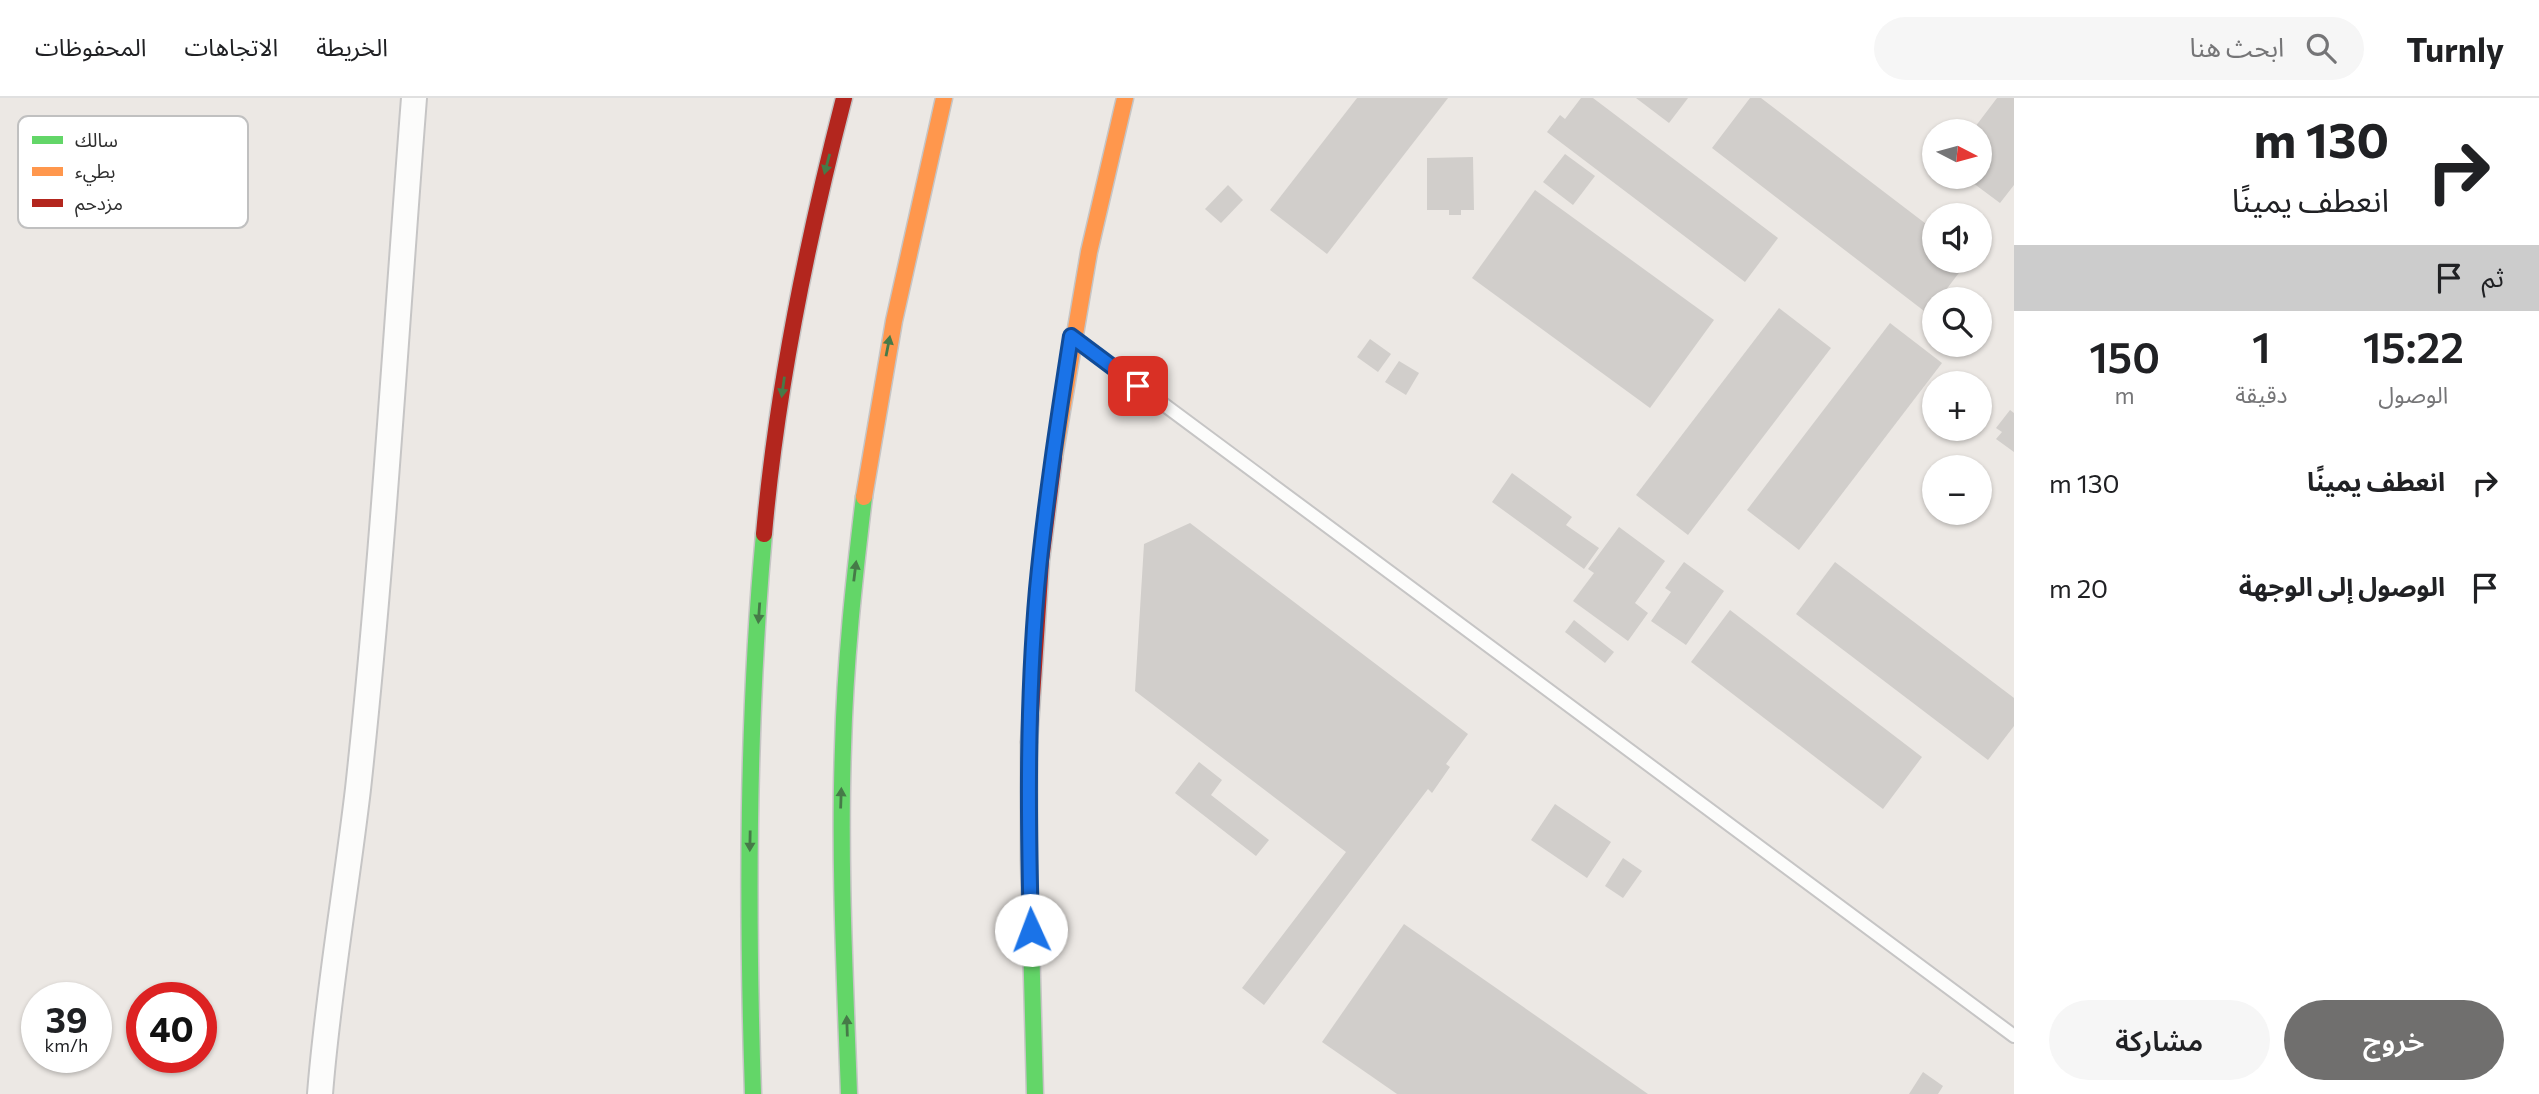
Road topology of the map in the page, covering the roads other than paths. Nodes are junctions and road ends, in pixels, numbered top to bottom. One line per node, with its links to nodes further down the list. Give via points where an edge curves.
1 (414, 98): 7 (street, via 358,790)
2 (844, 98): 8 (street, one-way to 8, via 791,333 768,493 751,767)
3 (944, 98): 9 (street, one-way to 3, via 841,807 853,587 883,369)
4 (1125, 98): 5 (street)
5 (1071, 336): 6 (lane); 10 (street, via 1037,591 1030,719 1028,848)
6 (2014, 1035)
7 (320, 1094)
8 (753, 1094)
9 (849, 1094)
10 (1035, 1094)

